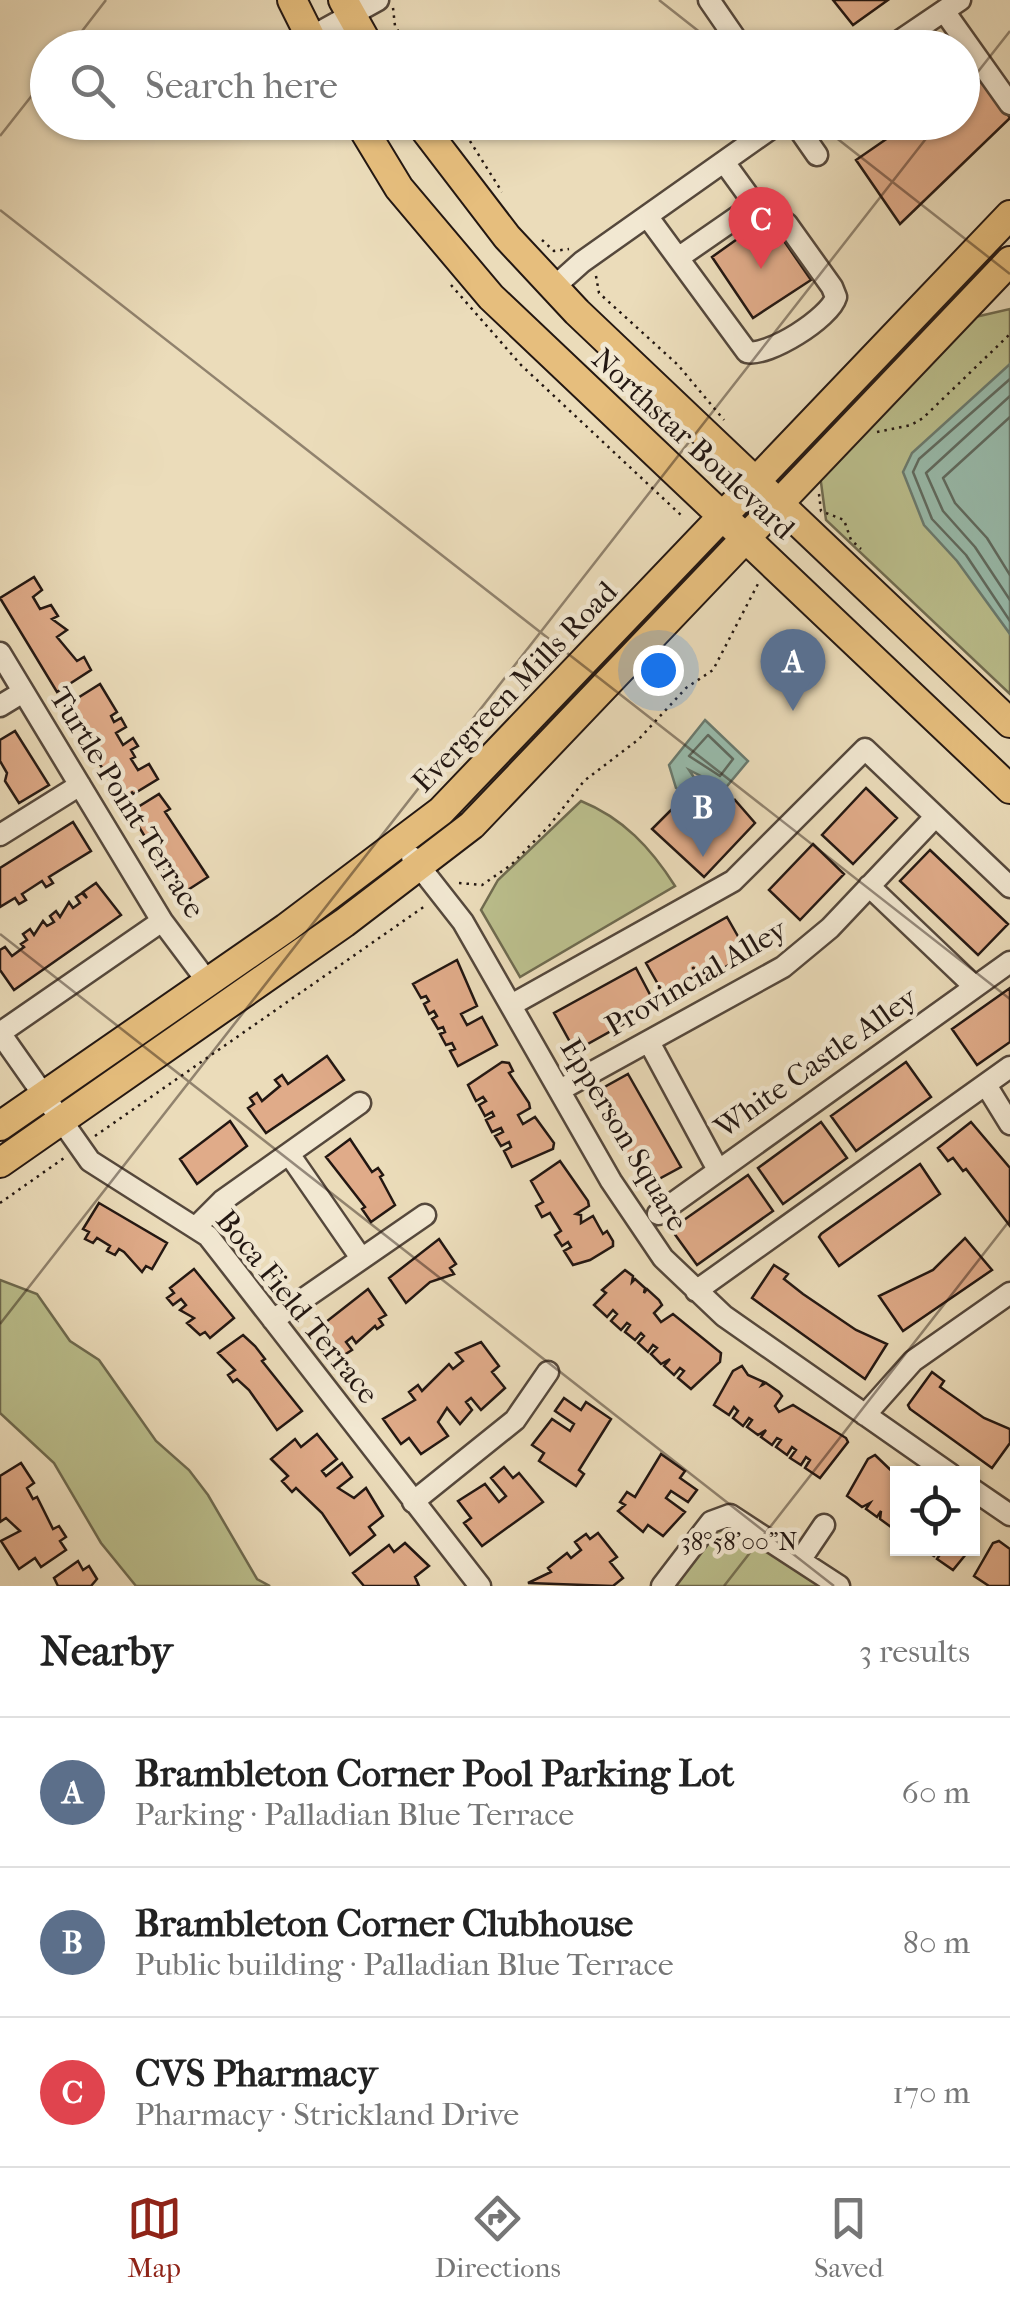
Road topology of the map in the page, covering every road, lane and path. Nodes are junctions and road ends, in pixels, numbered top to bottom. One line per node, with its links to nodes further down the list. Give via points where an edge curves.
1 (292, 0): 6 (main road)
2 (382, 0): 5 (street); 9 (path, via 397,12)
3 (709, 0): 10 (street)
4 (952, 6): 11 (street); 12 (street)
5 (346, 7): 7 (street); 8 (main road)
6 (308, 30)
7 (325, 30)
8 (359, 30)
9 (398, 30)
10 (730, 30)
11 (917, 30)
12 (962, 30)
13 (980, 64): 14 (street)
14 (1010, 104)
15 (370, 140): 37 (main road, Northstar Boulevard, via 409,201 491,297)
16 (432, 140): 30 (main road, Northstar Boulevard)
17 (469, 140): 22 (path)
18 (755, 140): 21 (street)
19 (806, 140): 20 (street)
20 (817, 156)
21 (724, 162): 23 (street); 25 (street)
22 (503, 195)
23 (756, 204): 27 (street); 27 (street, via 787,224 836,297 827,312 756,354 738,344)
24 (1010, 215): 34 (main road, Evergreen Mills Road)
25 (647, 216): 27 (street); 29 (street)
26 (532, 232): 29 (path, via 554,252 568,248)
27 (678, 258)
28 (1010, 261): 36 (main road)
29 (582, 262): 30 (street); 32 (path, via 600,279 599,292 678,365)
30 (553, 288): 34 (main road, Northstar Boulevard)
31 (1010, 334): 33 (path, via 923,418)
32 (728, 425)
33 (866, 437)
34 (757, 481): 36 (main road, Northstar Boulevard); 37 (main road, Evergreen Mills Road)
35 (823, 481): 39 (path, via 817,504 844,520)
36 (779, 503): 38 (main road); 44 (main road, Northstar Boulevard)
37 (722, 517): 38 (main road, Northstar Boulevard); 49 (main road, Evergreen Mills Road, via 475,780)
38 (746, 538): 46 (main road, Northstar Boulevard); 50 (main road, via 513,785)
39 (864, 552)
40 (759, 577): 53 (path, via 713,670 584,781 498,876 482,886 452,882)
41 (0, 653): 42 (street, Turtle Point Terrace)
42 (23, 692): 43 (street); 45 (street, Turtle Point Terrace)
43 (0, 706)
44 (1010, 723)
45 (80, 785): 48 (street); 54 (street, Turtle Point Terrace)
46 (1010, 789)
47 (935, 816): 51 (street, Provincial Alley); 52 (street); 58 (street, via 866,750 733,882)
48 (0, 834)
49 (402, 844): 50 (street, Epperson Square); 56 (main road, Evergreen Mills Road)
50 (420, 868): 53 (street, Epperson Square); 66 (main road)
51 (868, 886): 57 (street); 60 (street, Provincial Alley, via 783,966)
52 (1010, 887)
53 (440, 893): 58 (street, Epperson Square); 69 (path)
54 (162, 921): 56 (street, Turtle Point Terrace); 59 (street)
55 (1010, 962): 57 (street, White Castle Alley)
56 (206, 982): 64 (main road, Evergreen Mills Road)
57 (975, 987): 72 (street, White Castle Alley)
58 (513, 1004): 63 (street, Epperson Square)
59 (0, 1033): 64 (street, Boca Field Terrace)
60 (649, 1042): 63 (street, Provincial Alley); 72 (street)
61 (1010, 1067): 62 (street)
62 (986, 1084): 67 (street); 78 (street)
63 (560, 1090): 78 (street, Epperson Square, via 642,1231)
64 (44, 1095): 66 (street, Boca Field Terrace); 68 (main road, Evergreen Mills Road)
65 (360, 1103): 70 (street)
66 (61, 1120): 69 (street, Boca Field Terrace); 71 (main road)
67 (1010, 1124)
68 (0, 1126)
69 (80, 1147): 73 (path); 76 (street, Boca Field Terrace, via 105,1172)
70 (289, 1154): 76 (street); 77 (street)
71 (0, 1162)
72 (718, 1170): 75 (street, White Castle Alley)
73 (0, 1203)
74 (425, 1214): 77 (street)
75 (658, 1214)
76 (197, 1226): 80 (street, Boca Field Terrace)
77 (360, 1258): 80 (street)
78 (696, 1290): 82 (street, Epperson Square)
79 (1010, 1293): 82 (street, via 913,1361)
80 (273, 1320): 85 (street, Boca Field Terrace)
81 (548, 1372): 85 (street, via 515,1420)
82 (866, 1415): 83 (street, Epperson Square)
83 (939, 1466)
84 (980, 1495): 86 (street)
85 (413, 1502): 89 (street, Boca Field Terrace)
86 (1010, 1516)
87 (824, 1525): 88 (street)
88 (801, 1558): 90 (street, via 736,1516 724,1516 712,1522); 91 (street)
89 (480, 1586)
90 (662, 1586)
91 (839, 1586)

